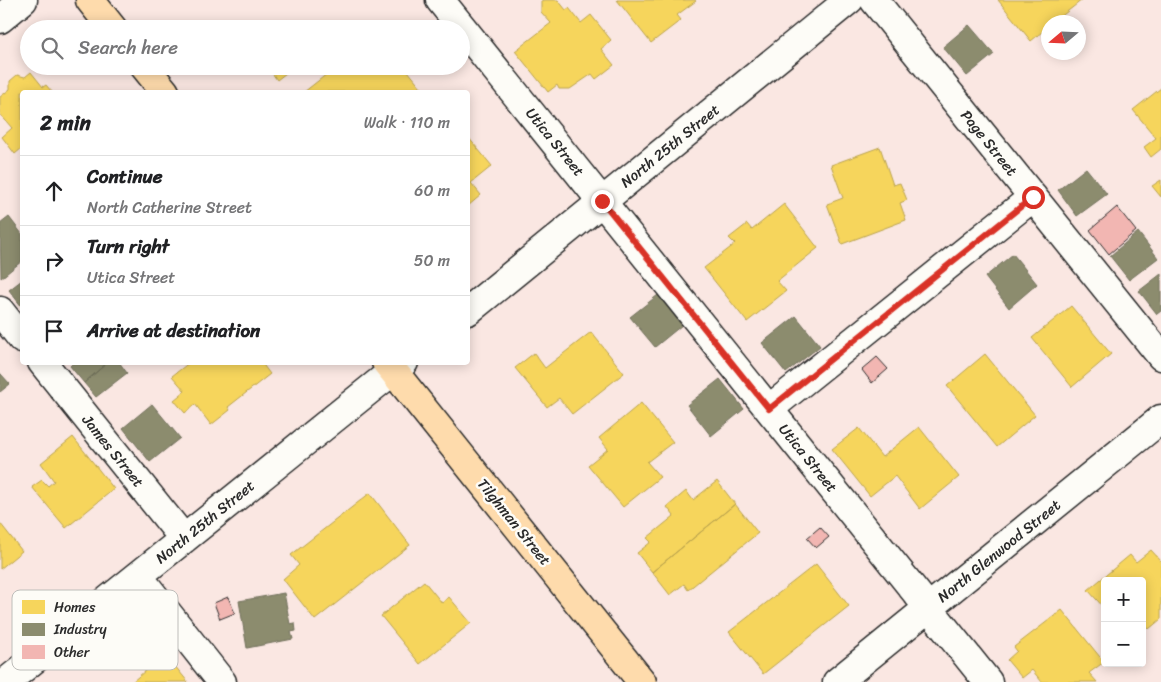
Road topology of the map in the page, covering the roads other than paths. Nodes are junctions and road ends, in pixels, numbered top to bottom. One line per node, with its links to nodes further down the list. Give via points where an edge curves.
1 (24, 0): 6 (street)
2 (90, 0): 7 (main road)
3 (440, 0): 8 (street, Utica Street)
4 (849, 0): 13 (street, North 25th Street)
5 (874, 0): 12 (street, Page Street)
6 (0, 19)
7 (106, 20)
8 (456, 20)
9 (470, 37): 13 (street, Utica Street)
10 (151, 75): 11 (main road)
11 (163, 90)
12 (1033, 197): 15 (street, Page Street); 18 (street)
13 (602, 201): 14 (street, North 25th Street); 18 (street, Utica Street)
14 (470, 309)
15 (1161, 356)
16 (44, 365): 20 (street, James Street)
17 (394, 366): 20 (street, North 25th Street); 29 (main road, Tilghman Street)
18 (769, 409): 24 (street, Utica Street)
19 (1161, 420): 24 (street, North Glenwood Street)
20 (184, 539): 21 (street, North 25th Street)
21 (139, 577): 22 (street, North 25th Street); 23 (street)
22 (123, 590)
23 (149, 590)
24 (928, 608): 30 (street, North Glenwood Street); 31 (street, Utica Street)
25 (178, 626): 28 (street)
26 (21, 670): 27 (street, North 25th Street)
27 (6, 682)
28 (222, 682)
29 (642, 682)
30 (837, 682)
31 (988, 682)

